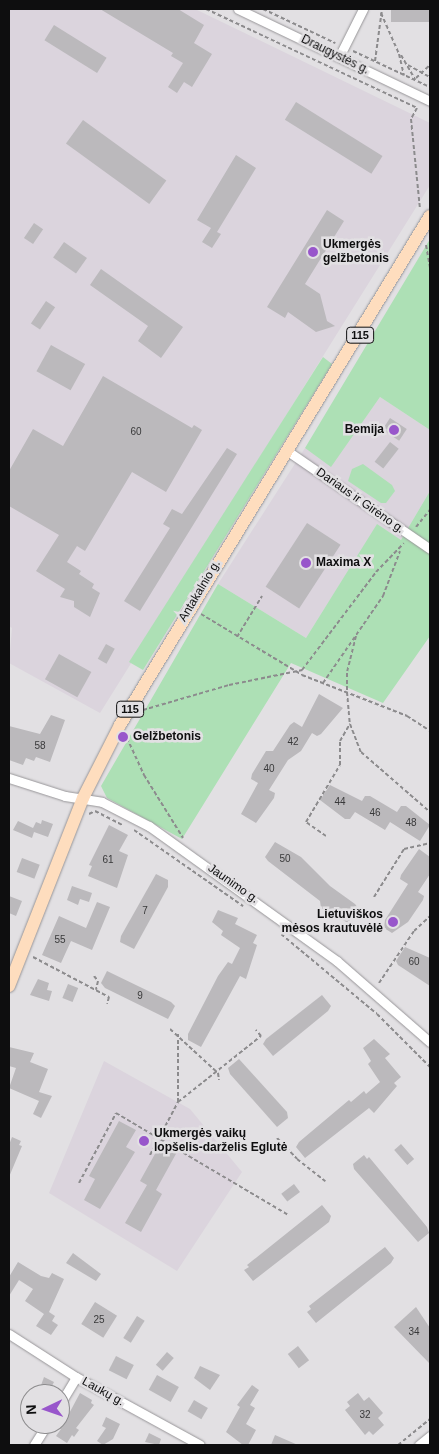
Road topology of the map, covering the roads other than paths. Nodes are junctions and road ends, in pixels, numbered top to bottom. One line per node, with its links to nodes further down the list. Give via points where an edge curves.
1 (238, 9): 3 (street, Draugystės g.)
2 (363, 9): 3 (street)
3 (339, 57): 4 (street, Draugystės g.)
4 (426, 100)
5 (430, 216): 6 (main road, Antakalnio g. / 115)
6 (289, 452): 7 (street, Dariaus ir Girėno g.); 9 (main road, Antakalnio g. / 115, via 123,720)
7 (430, 549)
8 (9, 778): 9 (street, Jaunimo g.)
9 (83, 798): 10 (main road, Antakalnio g. / 115); 11 (street, Jaunimo g., via 126,812 194,857 314,943)
10 (9, 986)
11 (430, 1042)
12 (9, 1334): 13 (street, Laukų g.)
13 (76, 1377): 14 (street); 18 (street, Laukų g.)
14 (70, 1387)
15 (41, 1434): 17 (street)
16 (430, 1436): 19 (street)
17 (34, 1445)
18 (200, 1445)
19 (419, 1445)

